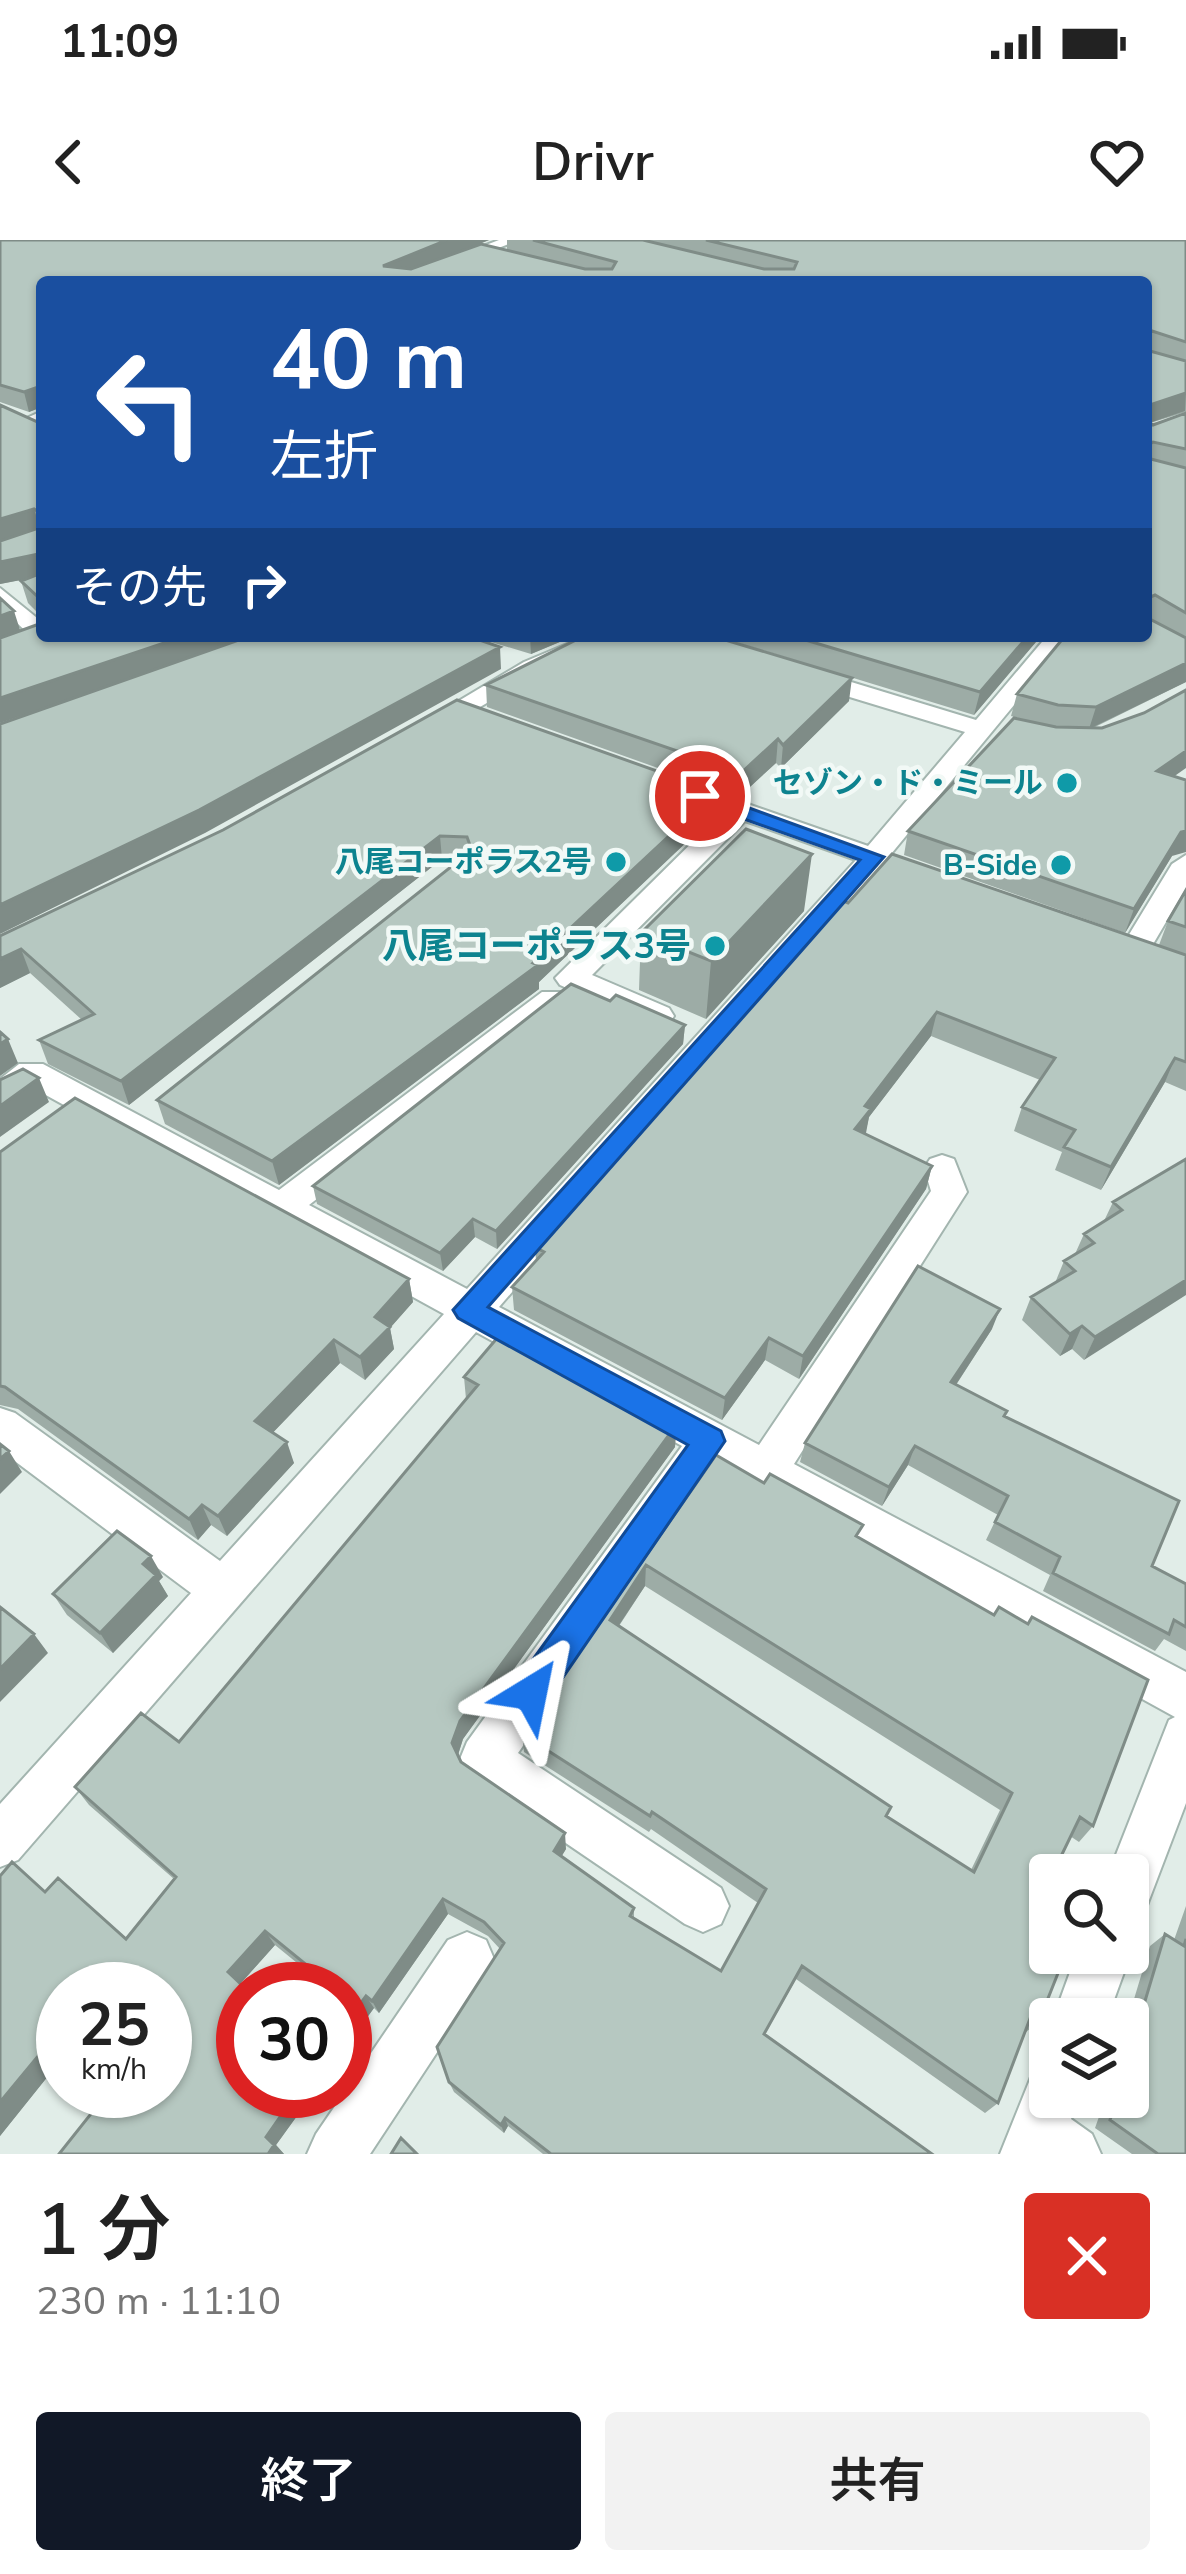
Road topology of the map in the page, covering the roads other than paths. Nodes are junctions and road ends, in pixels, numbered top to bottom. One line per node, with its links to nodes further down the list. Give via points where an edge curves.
1 (512, 240): 2 (street)
2 (480, 251): 3 (street); 4 (street)
3 (522, 262)
4 (414, 276)
5 (9, 595): 6 (street)
6 (36, 625)
7 (36, 640): 10 (street)
8 (591, 642): 12 (street)
9 (1054, 642): 16 (street)
10 (15, 648)
11 (492, 654): 12 (street)
12 (532, 667): 14 (street)
13 (785, 669): 16 (street)
14 (458, 710): 15 (street); 17 (street)
15 (499, 725)
16 (991, 726): 20 (street)
17 (398, 744)
18 (640, 775): 19 (street)
19 (741, 811): 20 (street); 25 (street, via 571,978)
20 (874, 857): 22 (street); 25 (street)
21 (1186, 864): 23 (street, via 1125,948)
22 (916, 873)
23 (1168, 964)
24 (553, 999): 30 (street)
25 (711, 1038): 31 (street)
26 (0, 1096): 27 (street, via 31,1072)
27 (81, 1100): 28 (street); 30 (street, via 141,1120)
28 (49, 1124)
29 (942, 1168): 34 (street, via 949,1192)
30 (280, 1208): 31 (street)
31 (468, 1310): 33 (street); 35 (street)
32 (0, 1426): 35 (street)
33 (710, 1441): 34 (street); 40 (street, via 484,1759)
34 (766, 1471): 36 (street)
35 (223, 1590): 38 (street)
36 (1186, 1698)
37 (1186, 1737): 39 (street)
38 (0, 1842)
39 (1142, 1854)
40 (703, 1906)
41 (467, 1959): 42 (street)
42 (336, 2154)

